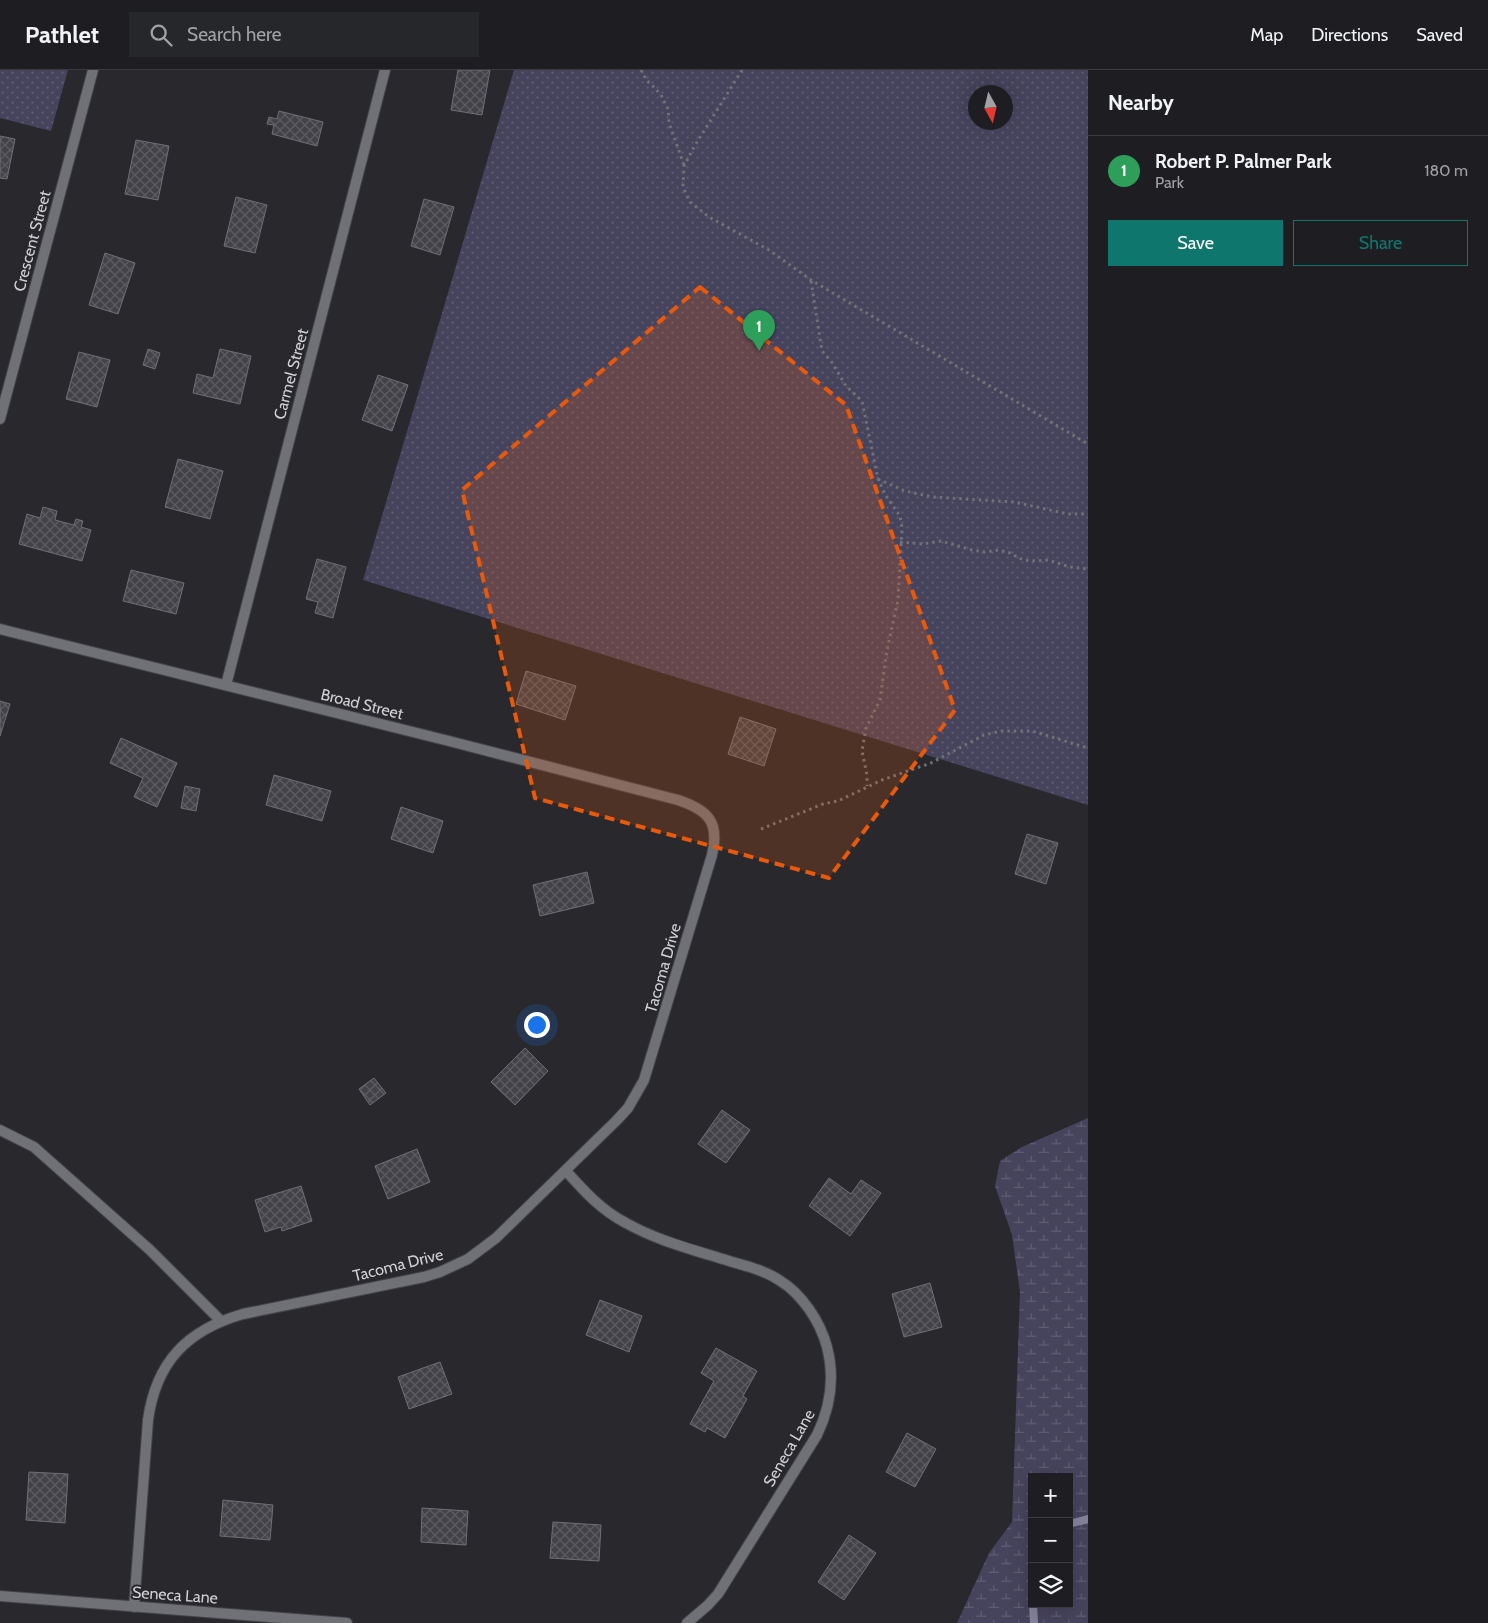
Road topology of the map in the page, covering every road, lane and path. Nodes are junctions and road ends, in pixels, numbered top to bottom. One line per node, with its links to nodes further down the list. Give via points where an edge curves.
1 (94, 70): 7 (street, Crescent Street)
2 (385, 70): 14 (street, Carmel Street)
3 (641, 70): 5 (path, via 668,109 669,123)
4 (742, 70): 5 (path)
5 (684, 166): 6 (path, via 683,187 690,202)
6 (811, 280): 8 (path); 9 (path, via 822,351 846,386 862,401)
7 (0, 419)
8 (1088, 444)
9 (878, 479): 10 (path, via 906,491 933,497 1014,502 1068,514); 11 (path, via 900,516)
10 (1088, 514)
11 (900, 542): 12 (path, via 923,544 941,541 972,550 999,550 1023,560 1048,560); 16 (path, via 898,600 880,700 866,728 862,751)
12 (1088, 569)
13 (0, 629): 14 (street, Broad Street)
14 (226, 685): 17 (street, Broad Street, via 678,800 701,810)
15 (1088, 748): 16 (path, via 1032,731 1001,731 984,735 931,763)
16 (867, 786): 18 (path, via 838,801)
17 (711, 820): 20 (street, Tacoma Drive, via 714,837 712,855 644,1080 628,1108)
18 (761, 829)
19 (0, 1130): 21 (street, via 34,1147 150,1250)
20 (566, 1171): 21 (street, Tacoma Drive, via 496,1238 455,1266 424,1277); 25 (street, Seneca Lane, via 596,1203 627,1224 676,1245 763,1271 780,1280 793,1290 812,1314 825,1340 832,1387 817,1436 718,1594)
21 (221, 1321): 23 (street, Tacoma Drive, via 195,1335 176,1352 151,1400)
22 (0, 1596): 23 (street, Seneca Lane)
23 (134, 1606): 24 (street, Seneca Lane)
24 (347, 1623)
25 (687, 1623)

